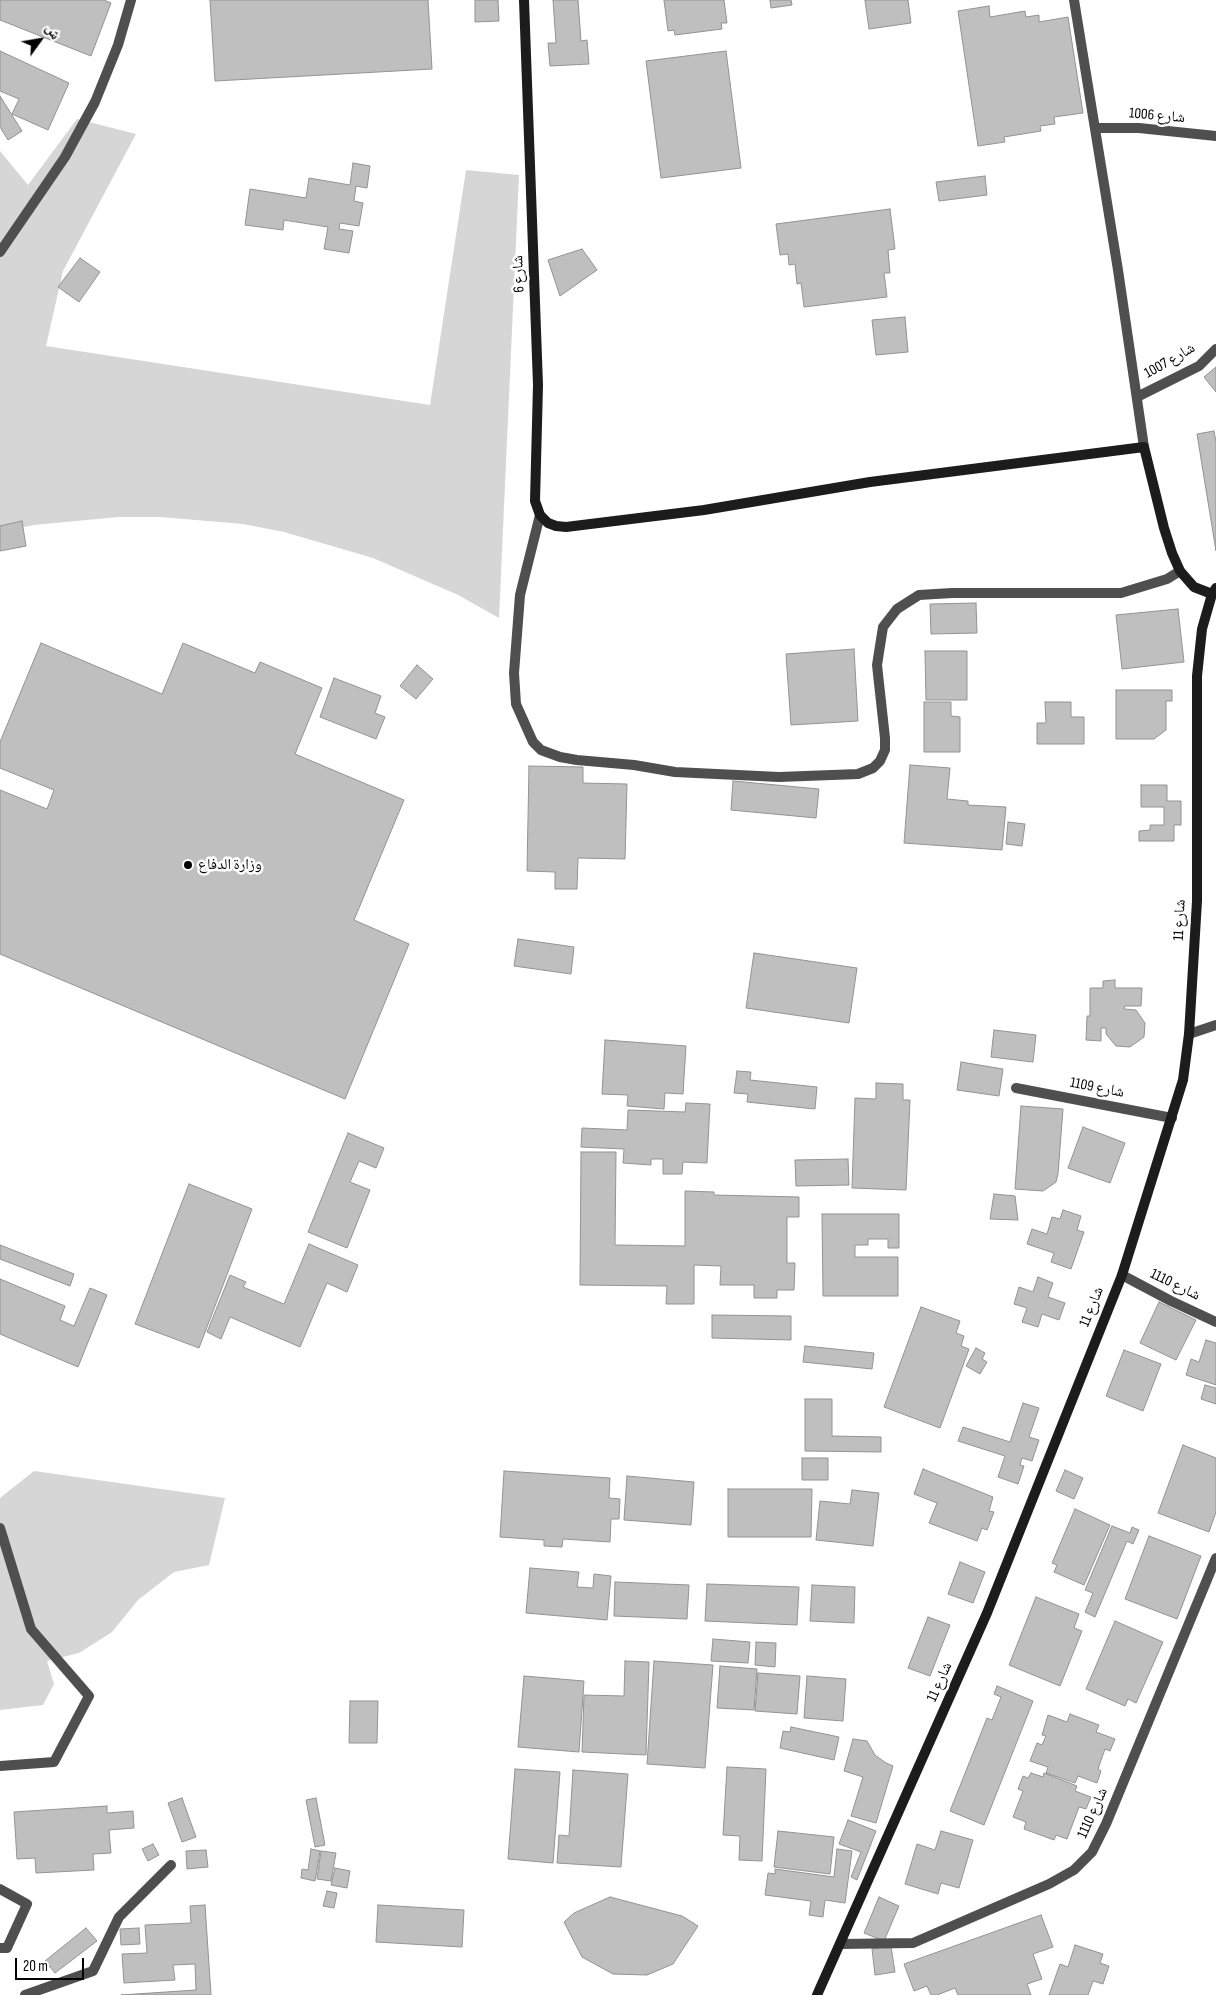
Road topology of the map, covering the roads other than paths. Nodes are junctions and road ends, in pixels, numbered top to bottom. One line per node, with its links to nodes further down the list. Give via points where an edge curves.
1 (131, 0): 6 (street, via 118,46 95,102 65,157)
2 (524, 0): 10 (street, شارع 6, via 538,385 535,501)
3 (1074, 0): 4 (street)
4 (1095, 128): 5 (street, شارع 1006, via 1139,128); 8 (street)
5 (1216, 136)
6 (0, 252)
7 (1216, 349): 8 (street, شارع 1007, via 1198,366)
8 (1138, 397): 9 (street)
9 (1144, 447): 10 (street, via 870,482 704,510 566,527 548,523); 11 (street, via 1164,528)
10 (540, 515): 11 (street, via 520,595 514,673 516,704 533,742 541,750 560,757 675,772 780,777 858,774 873,768 885,750 877,665 883,627 896,608 919,595 1121,593 1167,579)
11 (1180, 571): 12 (street, via 1194,586)
12 (1214, 591): 14 (street, شارع 11, via 1202,629 1197,676 1197,902)
13 (1216, 1025): 14 (street)
14 (1189, 1034): 16 (street, شارع 11, via 1183,1080)
15 (1016, 1088): 16 (street, شارع 1109)
16 (1172, 1118): 17 (street, شارع 11)
17 (1122, 1275): 18 (street, شارع 1110); 24 (street, شارع 11, via 987,1613)
18 (1216, 1322)
19 (0, 1528): 21 (street, via 31,1629 88,1696 54,1762)
20 (1216, 1558): 24 (street, شارع 1110, via 1092,1852 1074,1870 1049,1884 913,1943)
21 (0, 1766)
22 (171, 1865): 26 (street, via 119,1918 93,1972)
23 (0, 1889): 25 (street, via 27,1904 7,1948)
24 (840, 1944): 27 (street, شارع 11)
25 (0, 1948)
26 (25, 1995)
27 (817, 1995)

